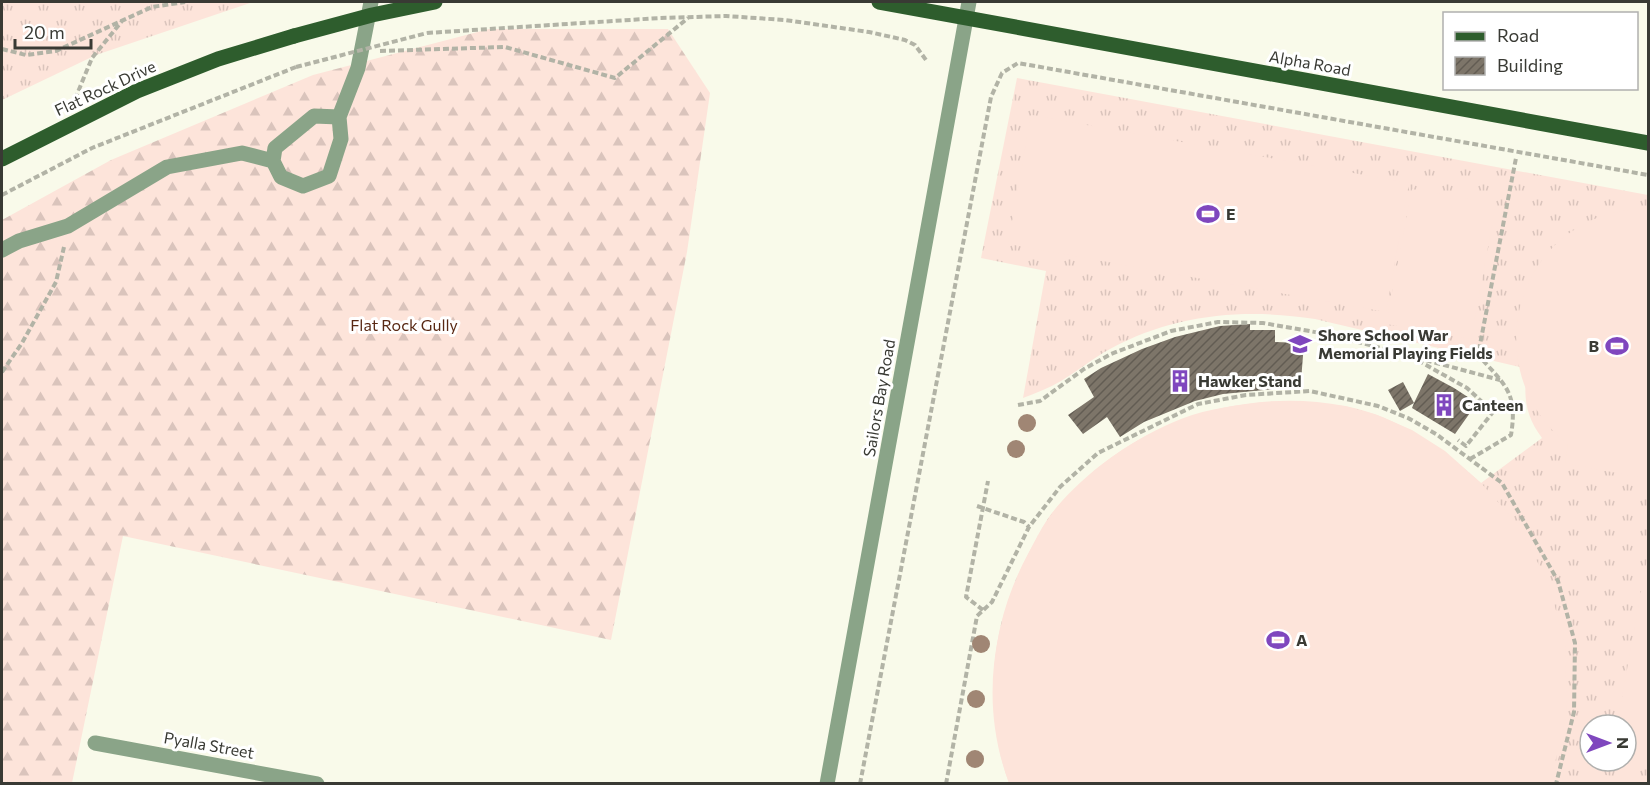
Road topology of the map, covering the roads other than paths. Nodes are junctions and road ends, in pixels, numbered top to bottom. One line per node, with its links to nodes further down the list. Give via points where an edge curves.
1 (371, 2): 6 (street, via 358,68)
2 (435, 2): 8 (main road, Flat Rock Drive, bridge, via 294,36 198,67 137,91)
3 (879, 2): 5 (main road)
4 (969, 2): 5 (street, Sailors Bay Road)
5 (966, 19): 7 (main road, Alpha Road); 13 (street, Sailors Bay Road)
6 (339, 117): 9 (street, via 314,116 275,148); 9 (street, via 341,139 329,176 303,186 281,177)
7 (1648, 143)
8 (2, 159)
9 (273, 161): 10 (street, via 242,153 167,167 68,226)
10 (2, 250)
11 (95, 743): 12 (street, Pyalla Street)
12 (317, 783)
13 (827, 783)

